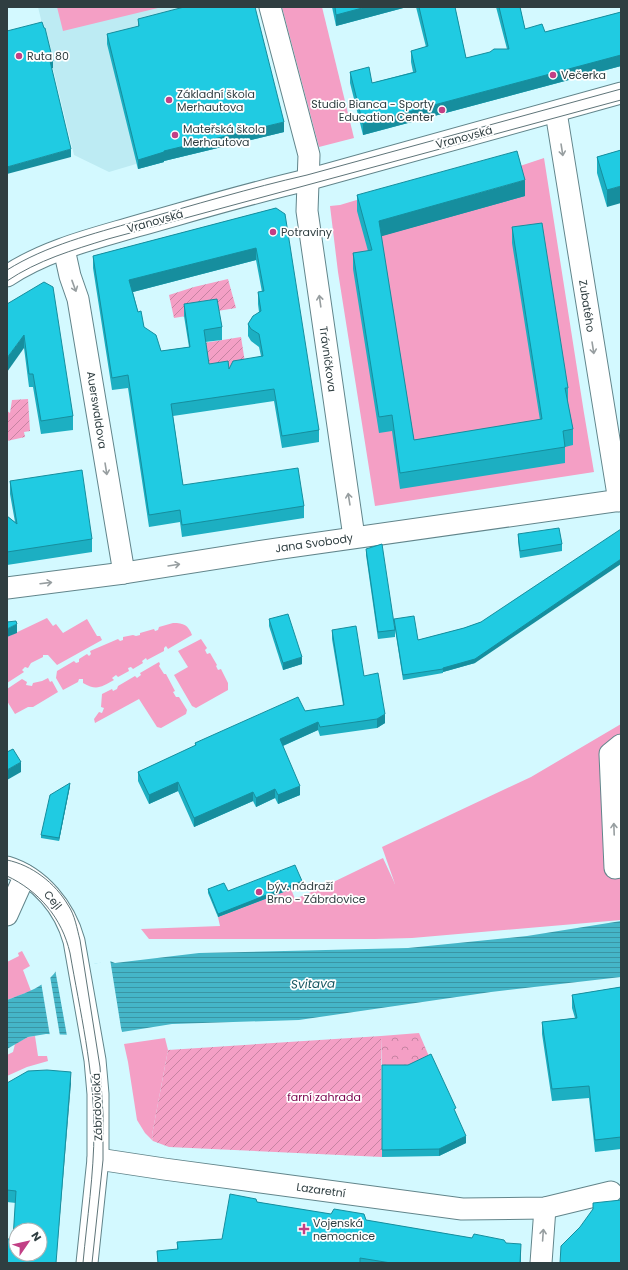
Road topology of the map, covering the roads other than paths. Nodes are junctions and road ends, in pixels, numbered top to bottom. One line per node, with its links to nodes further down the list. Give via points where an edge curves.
1 (270, 7): 4 (street, via 308,148)
2 (621, 93): 3 (street, Vranovská)
3 (556, 112): 4 (street, Vranovská); 7 (street, Zubatého, one-way to 7)
4 (308, 180): 5 (street, Vranovská, via 182,213); 8 (street, Trávníčkova, one-way to 4, via 307,211)
5 (64, 248): 6 (street, Vranovská); 9 (street, Auerswaldova, one-way to 9, via 78,299)
6 (7, 276)
7 (620, 501): 8 (street, Jana Svobody)
8 (354, 537): 9 (street, Jana Svobody, one-way to 8)
9 (124, 573): 10 (street, Jana Svobody, one-way to 9)
10 (7, 588)
11 (621, 745): 12 (street, one-way to 11, via 610,754)
12 (618, 867)
13 (16, 872): 14 (street); 15 (street, Cejl, via 44,890 61,909 72,932)
14 (7, 915)
15 (75, 952): 16 (street, Zábrdovická, via 93,1049 98,1094)
16 (98, 1159): 18 (street, Lazaretní, via 462,1209); 19 (street, Zábrdovická)
17 (611, 1192): 18 (street, Lazaretní)
18 (545, 1208): 20 (street, one-way to 18)
19 (87, 1263)
20 (541, 1263)

